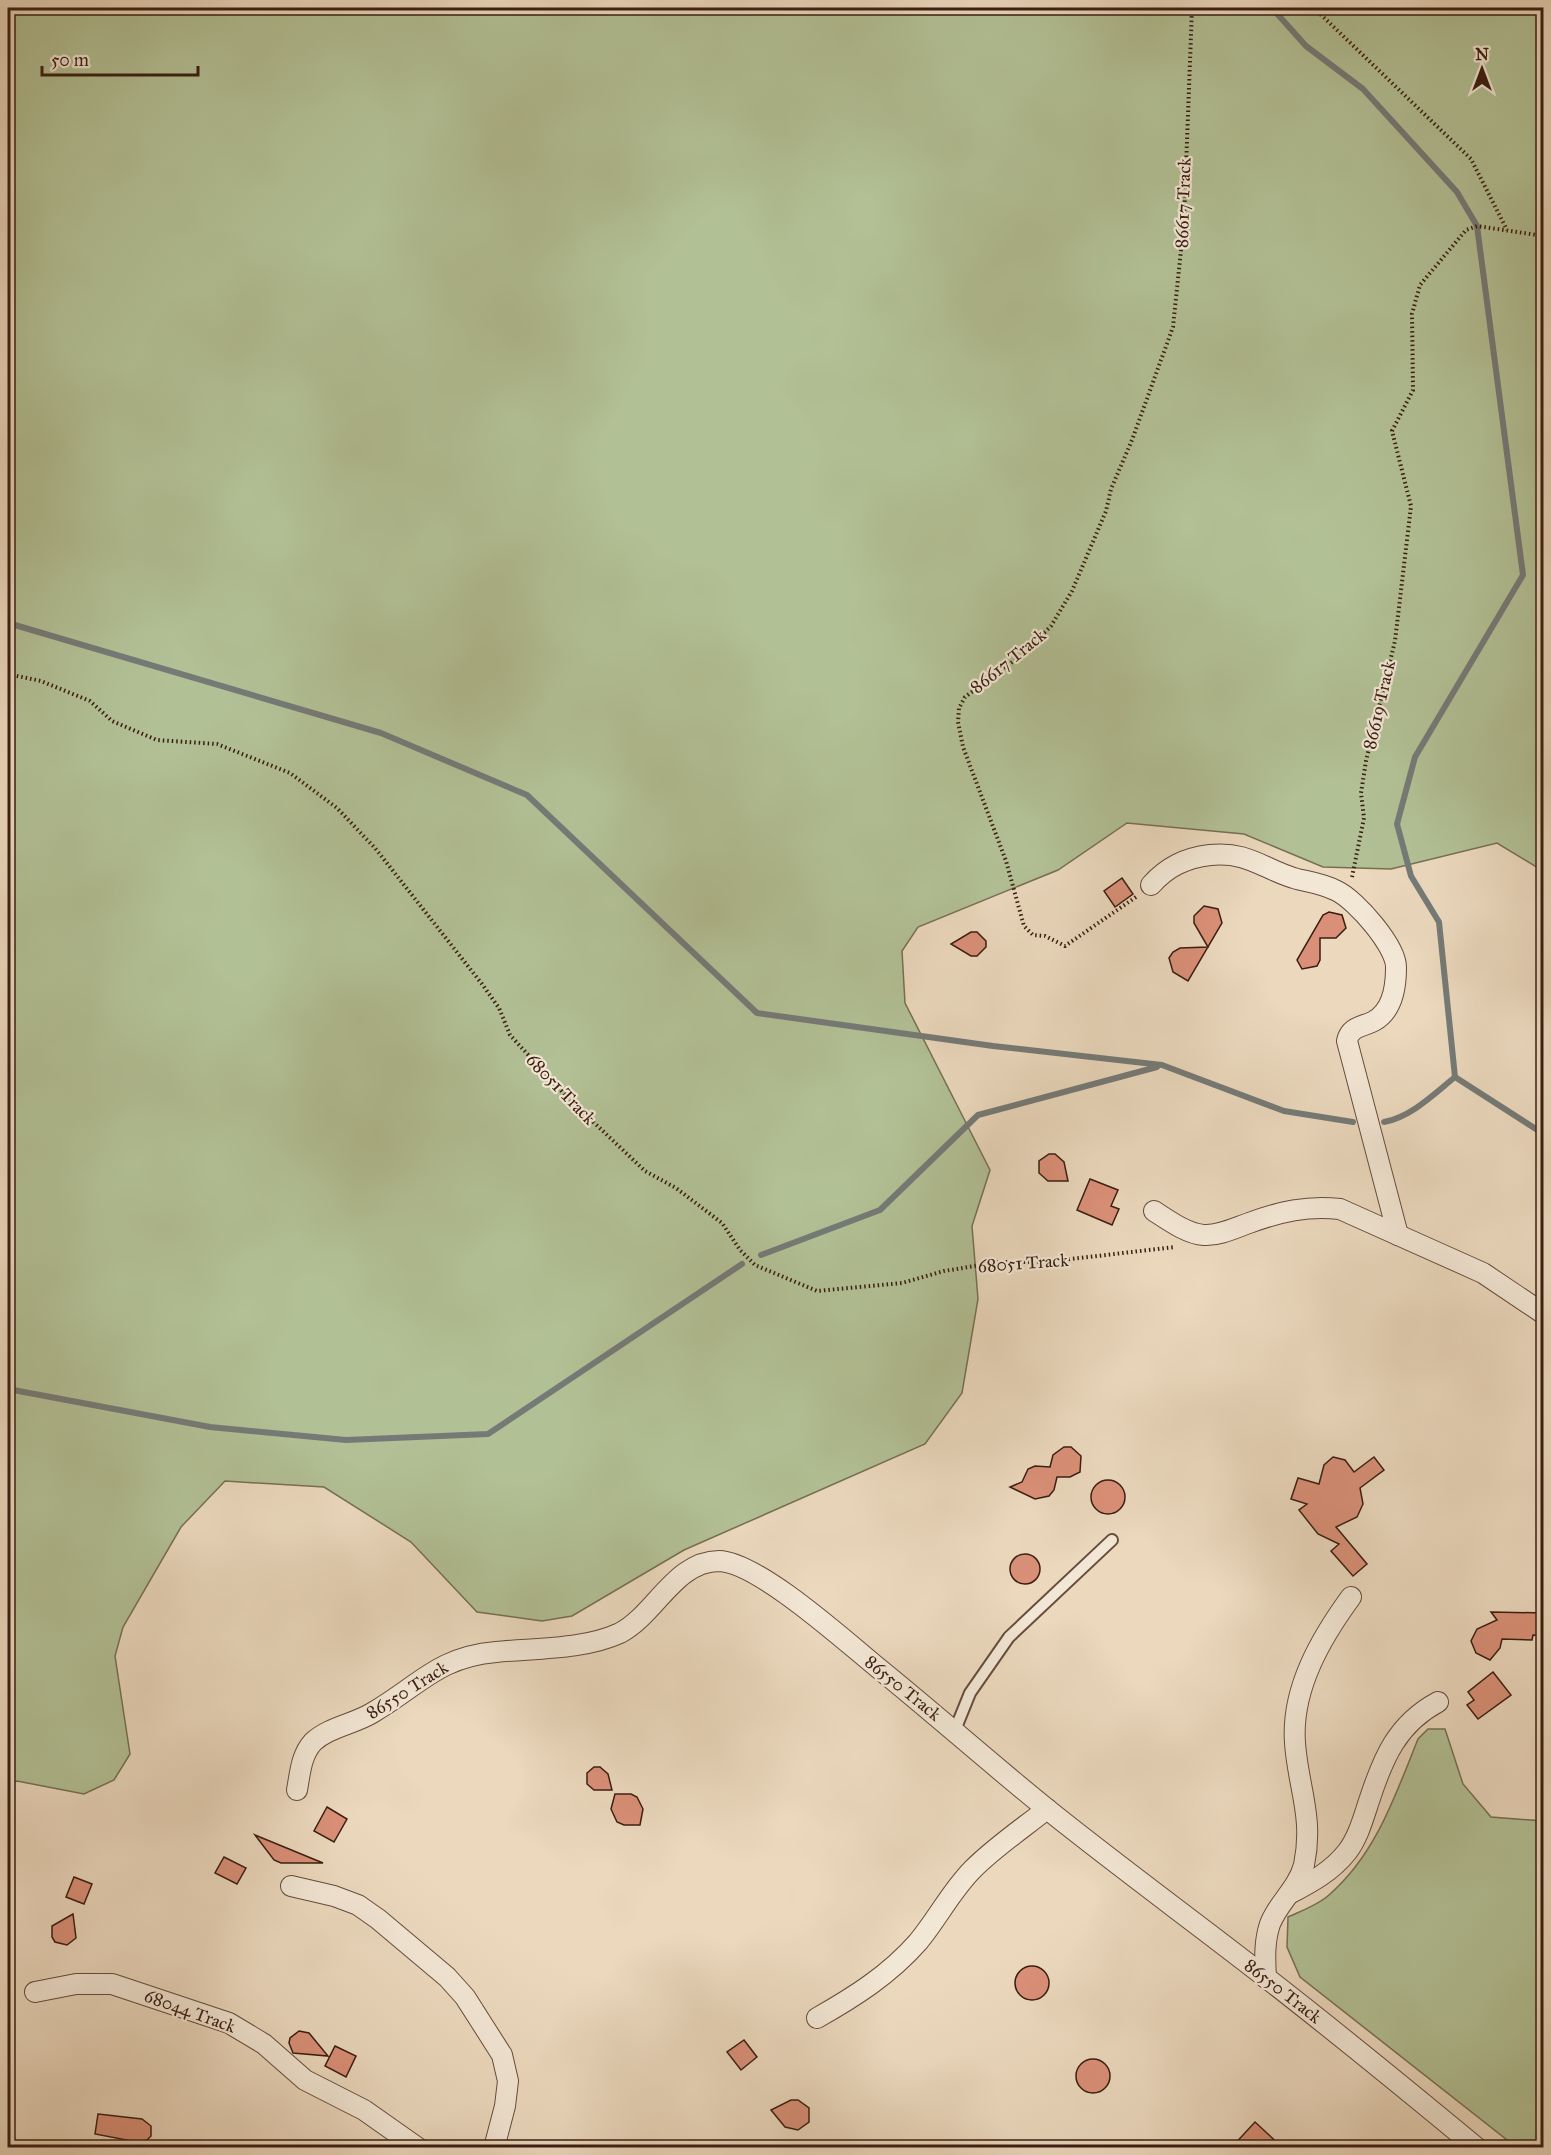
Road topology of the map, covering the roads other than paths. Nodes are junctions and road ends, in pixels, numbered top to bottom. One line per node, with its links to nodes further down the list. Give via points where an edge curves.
1 (1151, 885): 3 (street, via 1164,870 1181,861 1225,855 1252,858 1288,876 1338,891 1392,949 1397,967 1391,1001 1374,1021 1354,1029 1347,1041)
2 (1154, 1211): 3 (street, via 1204,1235 1318,1206 1357,1214)
3 (1398, 1235): 4 (street, via 1483,1273)
4 (1544, 1314)
5 (1112, 1540): 8 (lane, via 1009,1637 970,1693)
6 (1351, 1597): 12 (street, via 1311,1662 1296,1710 1295,1743 1308,1822 1303,1867)
7 (1438, 1702): 12 (street, via 1417,1713 1402,1728 1347,1852 1324,1875)
8 (955, 1730): 9 (street, 86550 Track, via 767,1582 740,1565 721,1561 691,1568 638,1621 621,1632 602,1639 461,1656 442,1665 371,1714 327,1732 311,1744 302,1763); 10 (street, 86550 Track)
9 (297, 1790)
10 (1047, 1809): 13 (street, 86550 Track); 15 (street, via 975,1867 918,1942 893,1968 859,1994)
11 (291, 1886): 17 (street, via 358,1905 447,1977 465,1997 502,2055 508,2081)
12 (1291, 1893): 13 (street, via 1271,1922 1265,1948)
13 (1266, 1978): 18 (street, 86550 Track)
14 (35, 1992): 16 (street, 68044 Track, via 76,1984 112,1984 229,2023 264,2044 305,2080 364,2110)
15 (817, 2018)
16 (418, 2148)
17 (494, 2148)
18 (1477, 2148)

